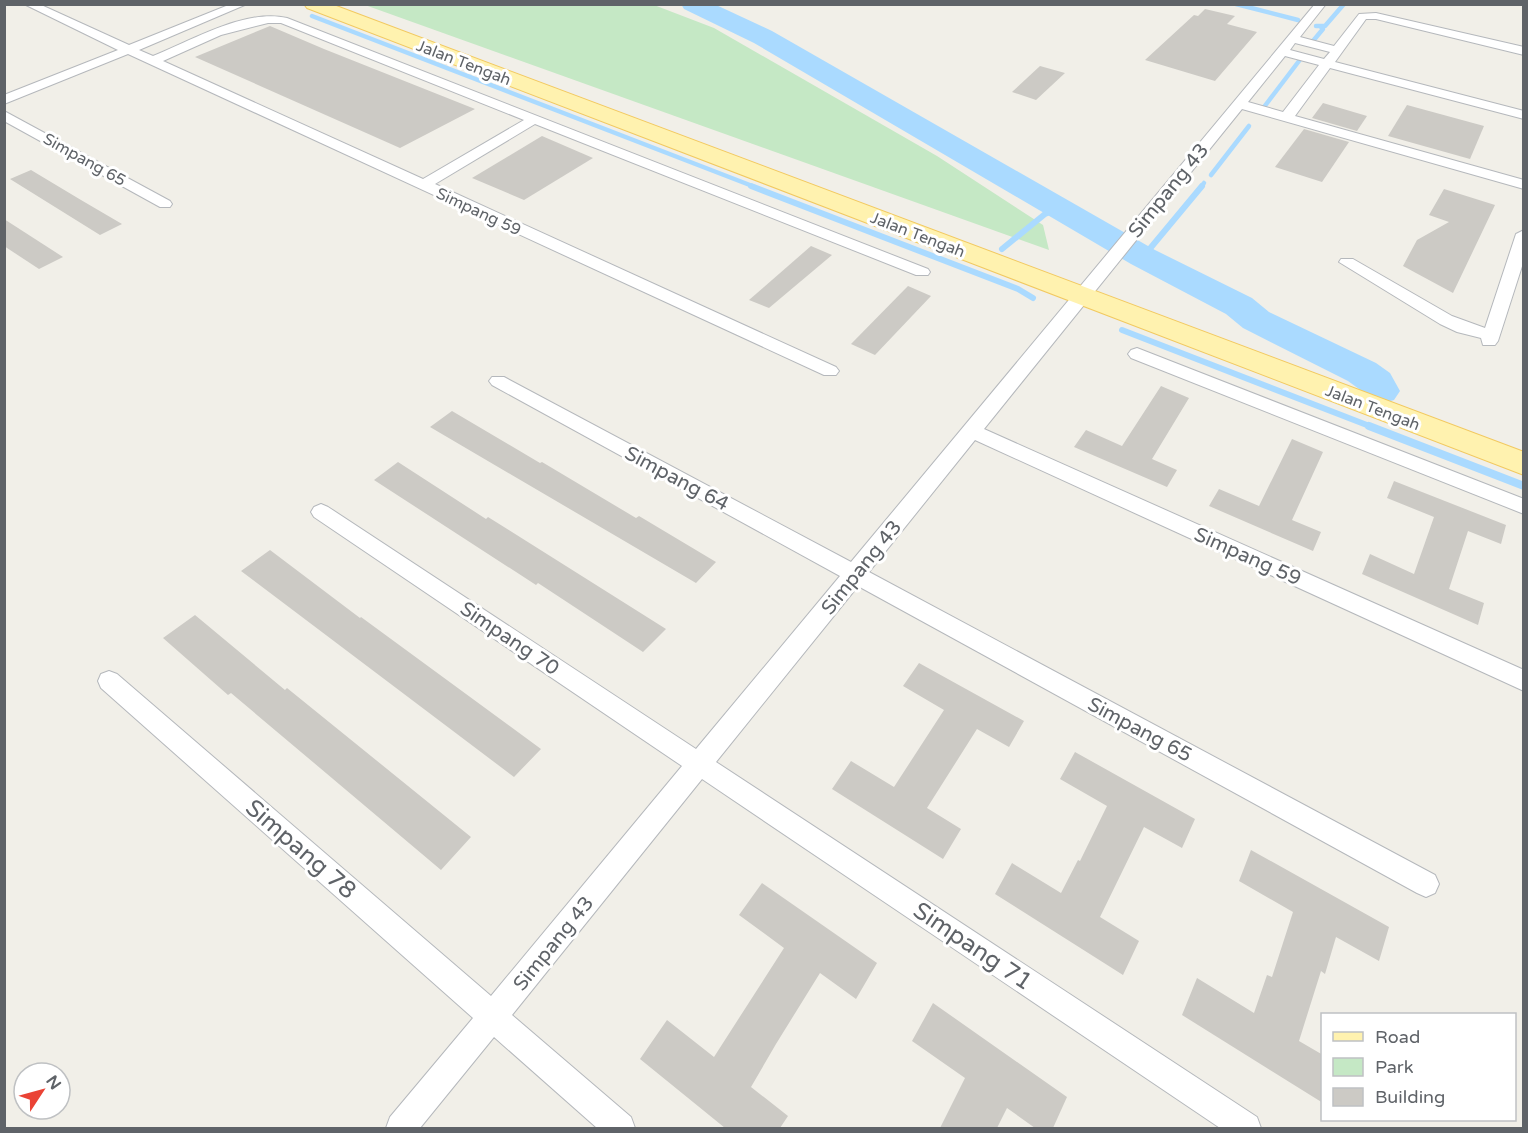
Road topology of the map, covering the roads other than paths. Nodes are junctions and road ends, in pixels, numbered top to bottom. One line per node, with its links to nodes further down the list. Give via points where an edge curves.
1 (29, 4): 6 (street, Simpang 59)
2 (242, 4): 6 (street)
3 (313, 4): 24 (main road, Jalan Tengah)
4 (1321, 4): 5 (street, Simpang 43)
5 (1292, 39): 7 (street); 9 (street, Simpang 43)
6 (129, 50): 10 (street, Simpang 59); 12 (street)
7 (1336, 50): 8 (street, via 1360,17 1371,15); 11 (street)
8 (1524, 51)
9 (1282, 52): 11 (street); 13 (street, Simpang 43)
10 (153, 61): 17 (street, via 248,22 283,20); 18 (street, Simpang 59)
11 (1326, 63): 15 (street); 16 (street)
12 (4, 100)
13 (1239, 104): 16 (street); 24 (street, Simpang 43)
14 (4, 115): 20 (street, Simpang 65)
15 (1524, 115)
16 (1286, 118): 19 (street)
17 (534, 119): 18 (street); 23 (street)
18 (423, 185): 26 (street, Simpang 59)
19 (1524, 185)
20 (165, 204)
21 (1524, 234): 22 (street, via 1490,338 1446,320)
22 (1347, 262)
23 (922, 272)
24 (1082, 297): 28 (street, Simpang 43); 29 (main road, Jalan Tengah)
25 (1137, 354): 30 (street)
26 (830, 371)
27 (498, 381): 32 (street, Simpang 64)
28 (972, 431): 32 (street, Simpang 43); 34 (street, Simpang 59)
29 (1524, 464)
30 (1524, 507)
31 (321, 512): 35 (street, Simpang 70)
32 (855, 574): 35 (street, Simpang 43); 36 (street, Simpang 65)
33 (109, 681): 37 (street, Simpang 78)
34 (1524, 681)
35 (699, 764): 37 (street, Simpang 43); 40 (street, Simpang 71)
36 (1426, 884)
37 (492, 1016): 38 (street, Simpang 43); 39 (street, Simpang 78)
38 (400, 1128)
39 (620, 1128)
40 (1246, 1128)

